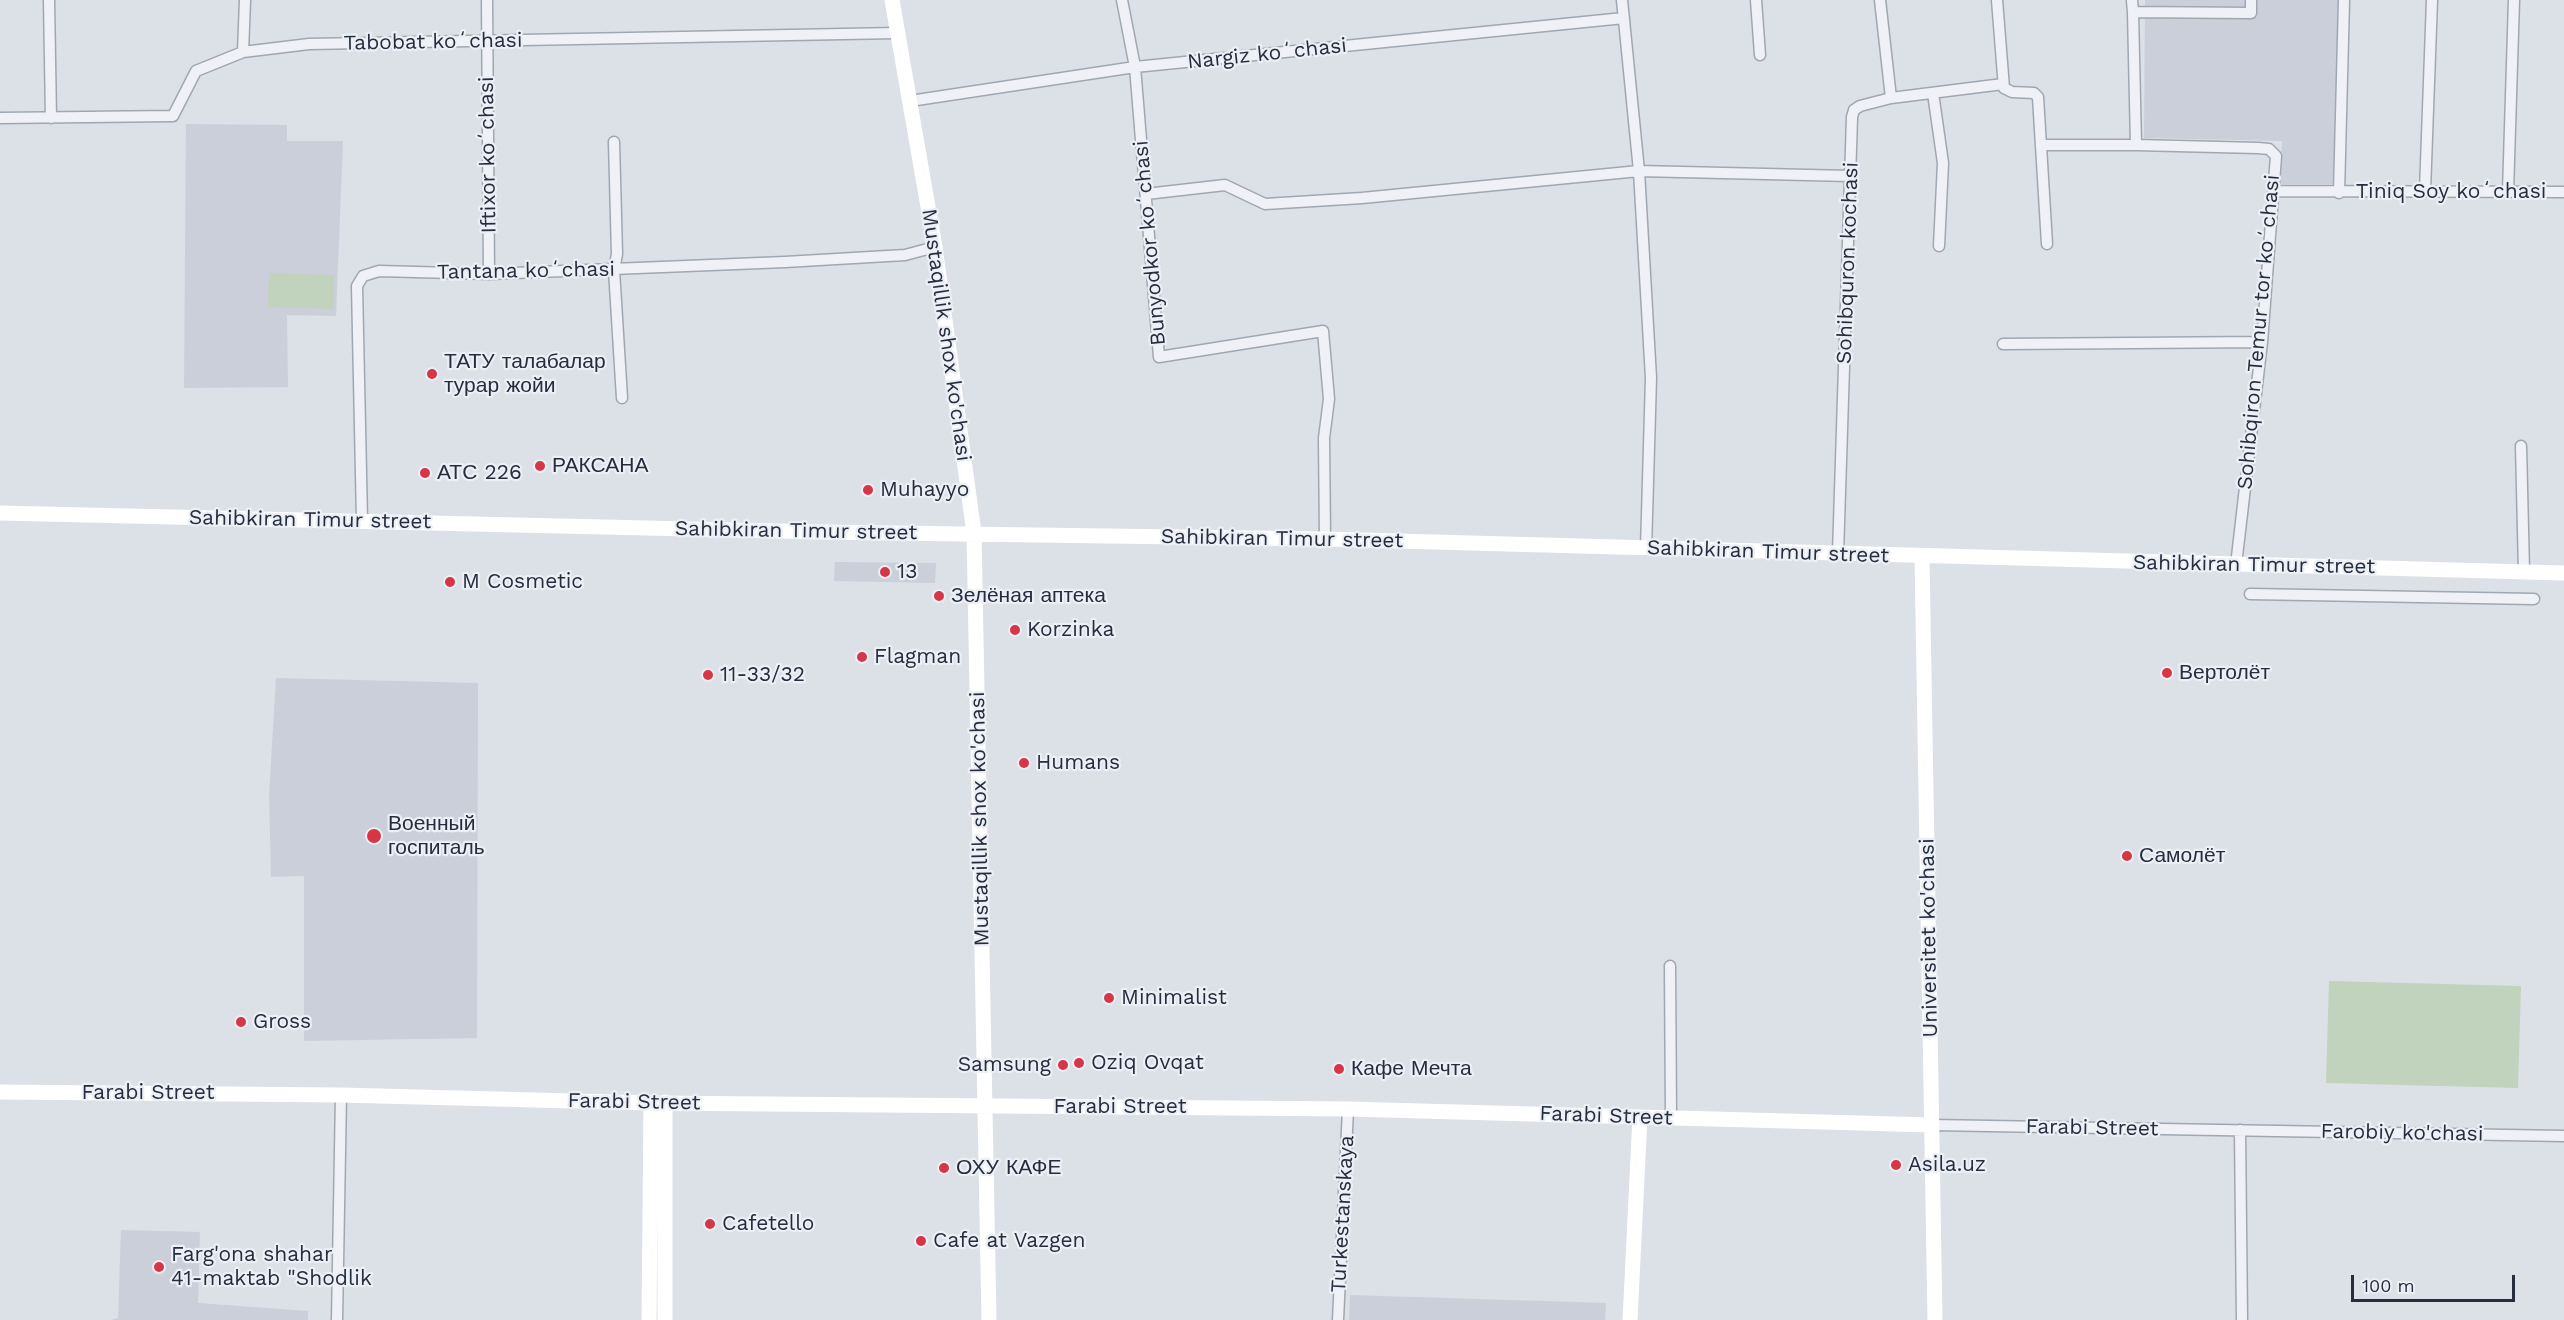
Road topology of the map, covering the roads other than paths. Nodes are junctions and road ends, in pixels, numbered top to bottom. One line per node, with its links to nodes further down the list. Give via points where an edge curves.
1 (50, 0): 27 (street)
2 (245, 0): 19 (street)
3 (487, 0): 18 (street, Iftixor koʻchasi)
4 (892, 0): 17 (main road, Mustaqillik shox ko'chasi)
5 (1122, 0): 21 (street, Bunyodkor koʻchasi)
6 (1622, 0): 16 (street)
7 (1756, 0): 20 (street)
8 (1880, 0): 24 (street)
9 (1997, 0): 22 (street)
10 (2132, 0): 15 (street)
11 (2251, 0): 15 (street, via 2251,13)
12 (2344, 0): 37 (street, Tiniq Soy koʻchasi)
13 (2432, 0): 34 (street)
14 (2514, 0): 35 (street)
15 (2133, 12): 29 (street)
16 (1624, 18): 21 (street, Nargiz koʻchasi); 31 (street)
17 (897, 33): 18 (street, Tabobat koʻchasi); 25 (main road, Mustaqillik shox ko'chasi)
18 (487, 41): 19 (street, Tabobat koʻchasi, via 309,44); 43 (street, Iftixor koʻchasi)
19 (243, 52): 27 (street, Tabobat koʻchasi, via 196,71 173,116)
20 (1760, 55)
21 (1135, 67): 25 (street, Nargiz koʻchasi); 38 (street, Bunyodkor koʻchasi)
22 (2003, 84): 23 (street); 30 (street, via 2007,90 2034,93 2038,97)
23 (1933, 93): 24 (street); 40 (street, via 1943,163)
24 (1891, 98): 32 (street, Sohibquron kochasi, via 1854,110)
25 (910, 101): 41 (main road, Mustaqillik shox ko'chasi)
26 (0, 118): 27 (street, Tabobat koʻchasi)
27 (51, 118)
28 (614, 142): 42 (street)
29 (2136, 145): 30 (street, Sohibqiron Temur tor koʻchasi); 33 (street, Sohibqiron Temur tor koʻchasi, via 2269,149 2276,156)
30 (2042, 146): 39 (street)
31 (1639, 171): 32 (street); 38 (street, via 1265,204 1225,185); 52 (street, via 1651,378)
32 (1851, 176): 53 (street, Sohibquron kochasi)
33 (2274, 191): 37 (street, Tiniq Soy koʻchasi); 44 (street, Sohibqiron Temur tor koʻchasi)
34 (2425, 191): 35 (street, Tiniq Soy koʻchasi); 37 (street, Tiniq Soy koʻchasi)
35 (2508, 192): 36 (street, Tiniq Soy koʻchasi)
36 (2564, 192)
37 (2339, 193)
38 (1146, 194): 51 (street, Bunyodkor koʻchasi, via 1159,357 1323,330 1329,399 1324,438)
39 (2047, 244)
40 (1939, 246)
41 (935, 247): 42 (street, Tantana koʻchasi, via 905,255); 50 (main road, Mustaqillik shox ko'chasi)
42 (614, 270): 43 (street, Tantana koʻchasi); 46 (street)
43 (489, 274): 49 (street, Tantana koʻchasi, via 379,271 363,276 357,286)
44 (2262, 342): 45 (street); 55 (street, Sohibqiron Temur tor koʻchasi)
45 (2003, 344)
46 (622, 398)
47 (2521, 446): 56 (street)
48 (0, 513): 49 (main road, Sahibkiran Timur street)
49 (362, 521): 50 (main road, Sahibkiran Timur street)
50 (974, 533): 51 (main road, Sahibkiran Timur street); 64 (main road, Mustaqillik shox ko'chasi)
51 (1325, 539): 52 (main road, Sahibkiran Timur street)
52 (1646, 549): 53 (main road, Sahibkiran Timur street)
53 (1839, 554): 54 (main road, Sahibkiran Timur street)
54 (1922, 557): 55 (main road, Sahibkiran Timur street); 68 (main road, Universitet ko'chasi)
55 (2236, 565): 56 (main road, Sahibkiran Timur street)
56 (2524, 572): 57 (main road, Sahibkiran Timur street)
57 (2564, 573)
58 (2250, 594): 59 (street)
59 (2534, 599)
60 (1670, 966): 67 (street)
61 (0, 1092): 62 (main road, Farabi Street)
62 (340, 1095): 63 (main road, Farabi Street); 71 (street)
63 (658, 1102): 64 (main road, Farabi Street); 72 (main road); 73 (main road)
64 (986, 1106): 65 (main road, Farabi Street); 74 (main road, Mustaqillik shox ko'chasi)
65 (1348, 1109): 66 (main road, Farabi Street); 75 (street, Turkestanskaya)
66 (1640, 1117): 67 (main road, Farabi Street); 76 (main road)
67 (1671, 1118): 68 (main road, Farabi Street)
68 (1932, 1125): 69 (street, Farabi Street); 77 (main road, Universitet ko'chasi)
69 (2240, 1130): 70 (street, Farobiy ko'chasi); 78 (street)
70 (2564, 1136)
71 (337, 1320)
72 (649, 1320)
73 (665, 1320)
74 (989, 1320)
75 (1338, 1320)
76 (1630, 1320)
77 (1935, 1320)
78 (2242, 1320)

